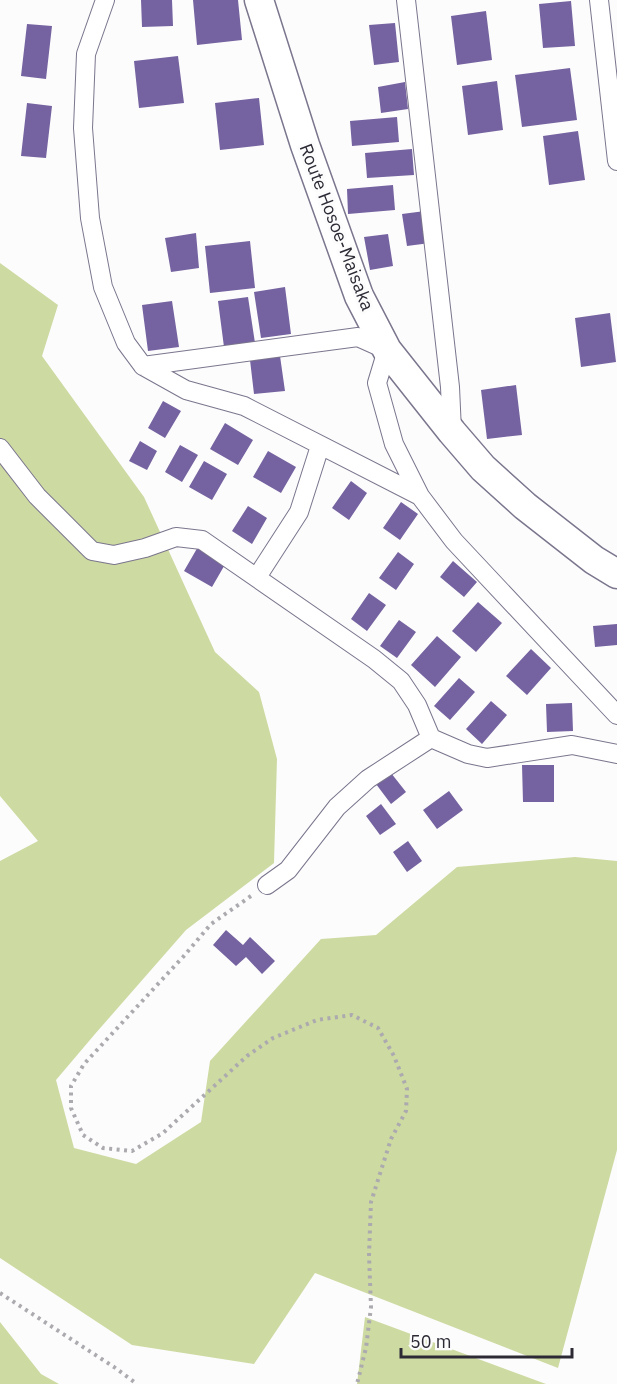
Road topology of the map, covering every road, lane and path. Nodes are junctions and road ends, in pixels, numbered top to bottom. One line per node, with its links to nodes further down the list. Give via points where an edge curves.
1 (105, 0): 8 (street, via 86,54 83,128 90,218 103,287 126,343)
2 (259, 0): 7 (main road, Route Hosoe-Maisaka, via 359,296)
3 (406, 0): 9 (street, via 449,375)
4 (599, 0): 5 (street)
5 (612, 60): 6 (street)
6 (617, 161)
7 (387, 350): 8 (street, via 358,337); 9 (main road, Route Hosoe-Maisaka); 12 (street, via 377,383 394,444)
8 (143, 366): 10 (street, via 186,390 244,406)
9 (452, 432): 13 (main road, Route Hosoe-Maisaka, via 483,468 525,506)
10 (320, 446): 12 (street); 14 (street, via 299,512)
11 (0, 448): 14 (street, via 37,496 92,550 114,555 176,537 202,540)
12 (420, 496): 15 (street, via 454,541)
13 (617, 574)
14 (257, 577): 16 (street, via 401,681)
15 (617, 715)
16 (431, 738): 17 (street, via 486,758 572,745); 18 (street, via 360,786 337,807 288,870)
17 (617, 754)
18 (267, 885): 21 (path, via 211,924 84,1064 71,1086 71,1108 83,1135 103,1148 132,1151 163,1133 247,1056 273,1038 316,1020 352,1015 378,1028 407,1089 406,1111 391,1139 370,1202 371,1307)
19 (0, 1293): 20 (path)
20 (136, 1384)
21 (357, 1384)

